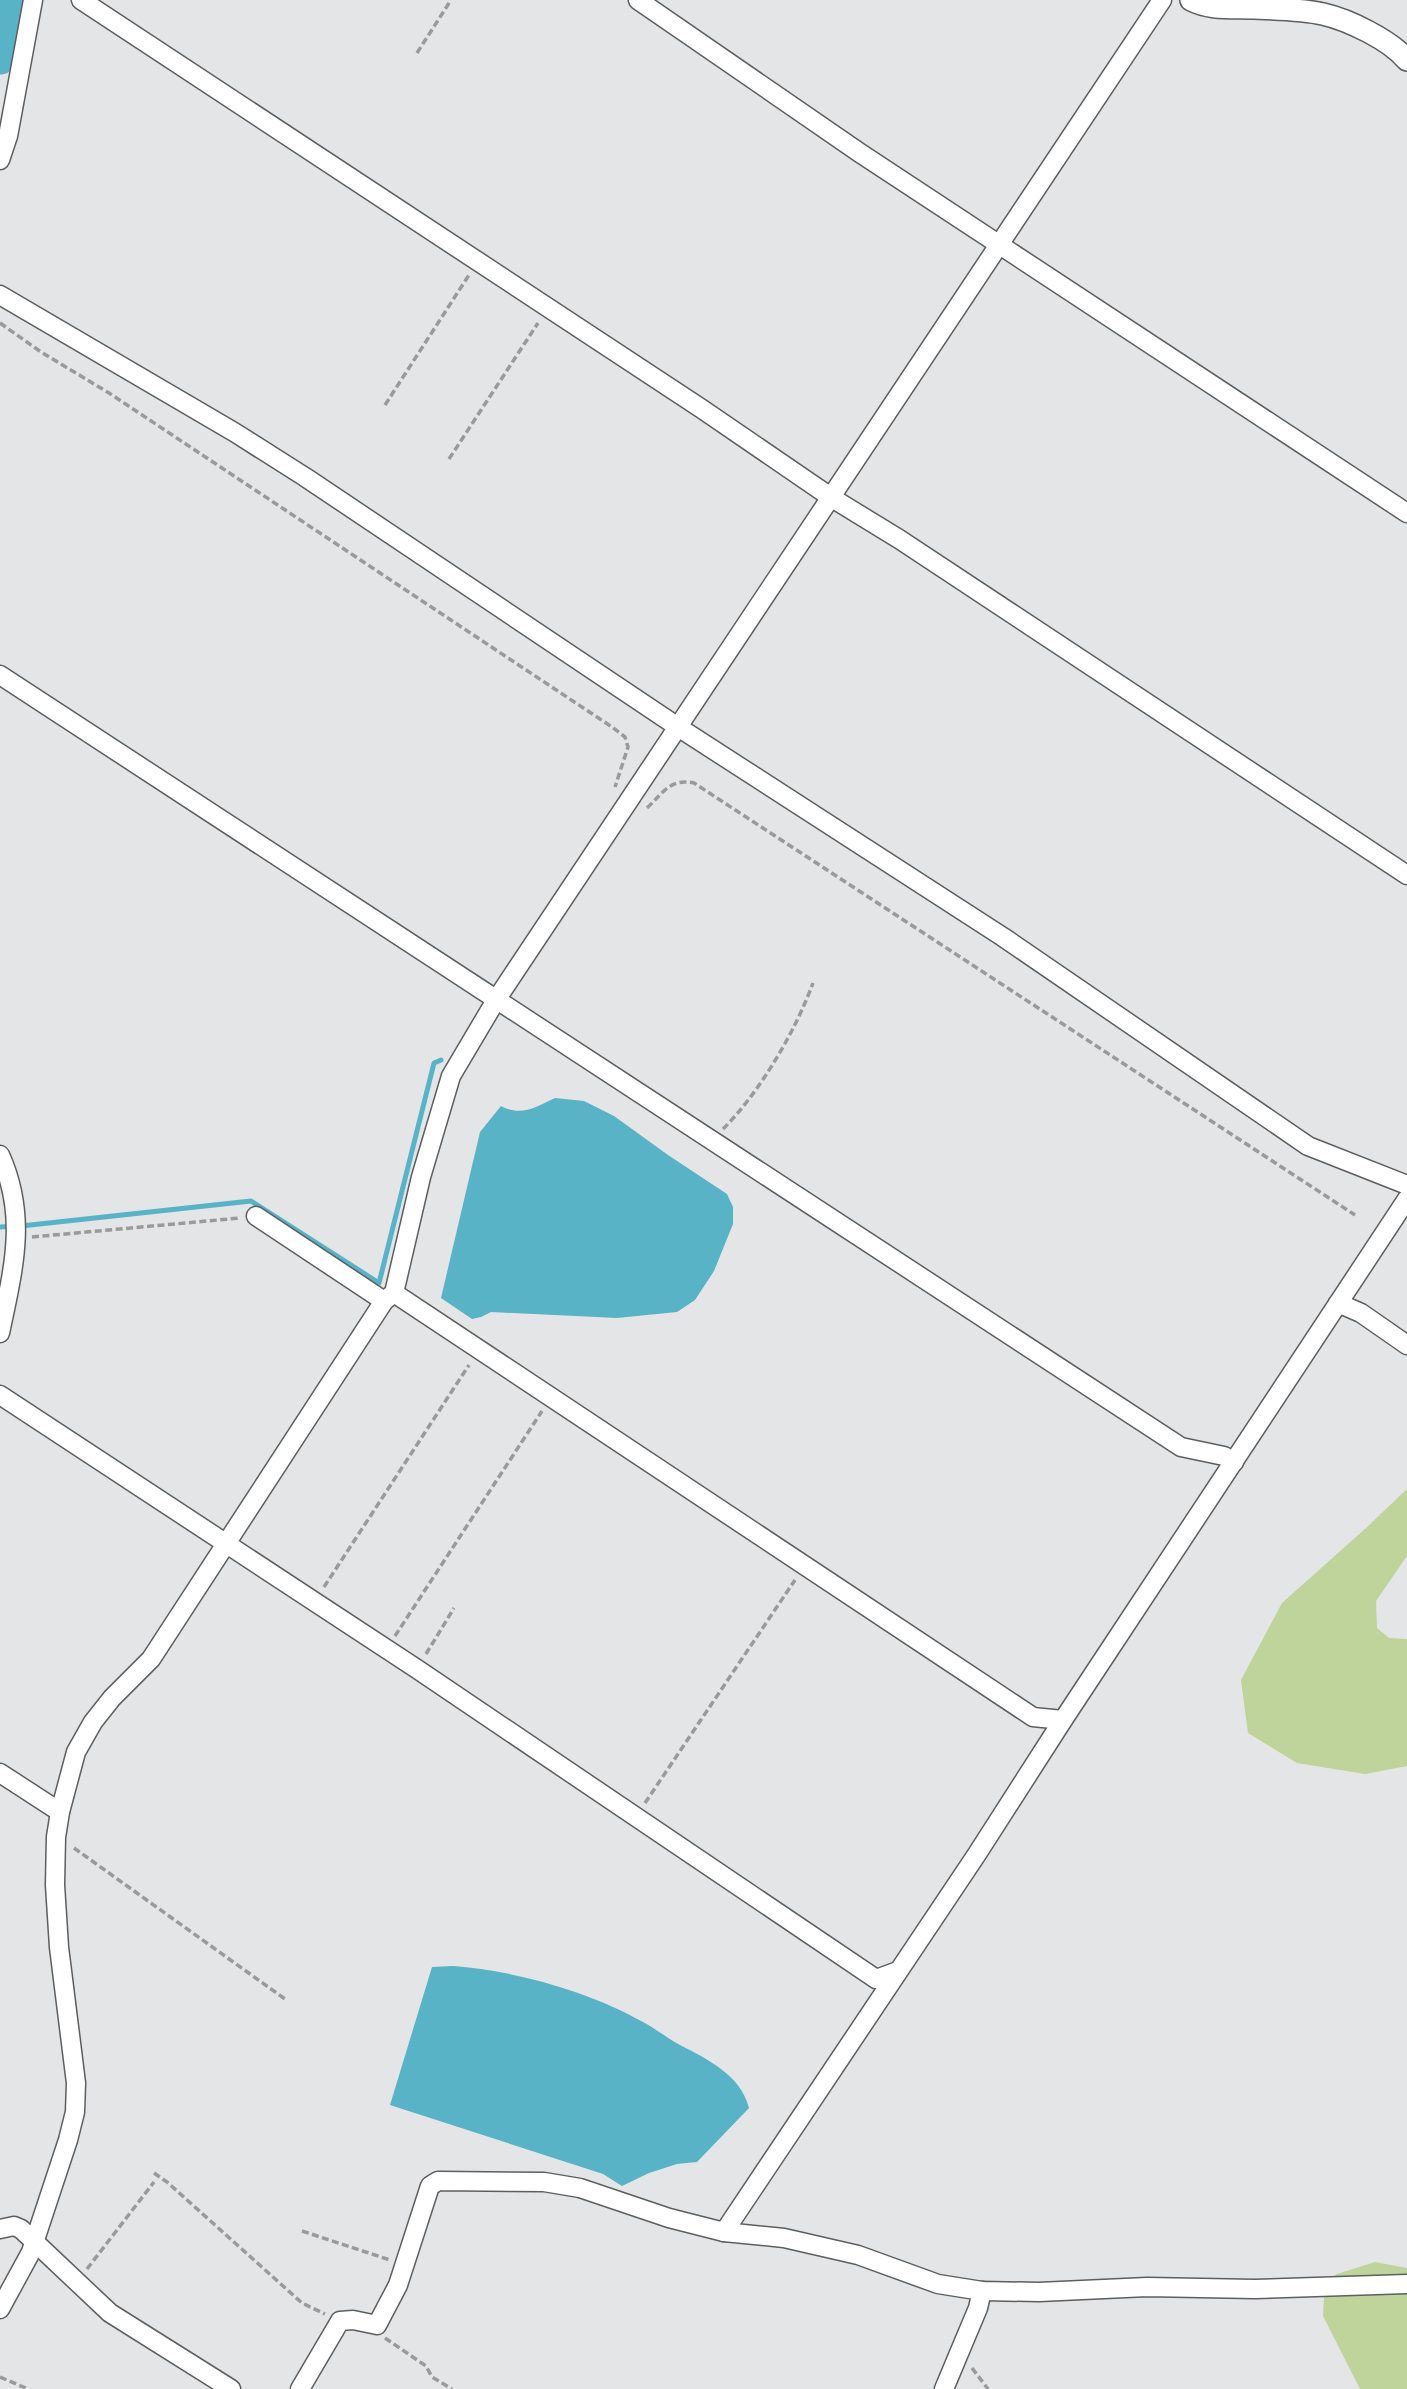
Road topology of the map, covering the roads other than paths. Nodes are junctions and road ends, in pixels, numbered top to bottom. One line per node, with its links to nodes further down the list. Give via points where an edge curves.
1 (33, 0): 7 (street)
2 (81, 0): 10 (street)
3 (638, 0): 8 (street)
4 (1162, 0): 8 (street)
5 (1191, 0): 6 (street, via 1203,6 1323,14 1363,29)
6 (1407, 60)
7 (0, 160)
8 (998, 245): 10 (street); 11 (street)
9 (0, 295): 13 (street, via 295,470)
10 (832, 498): 13 (street); 14 (street)
11 (1407, 513)
12 (0, 675): 15 (street)
13 (678, 727): 15 (street); 17 (street, via 1003,937 1308,1146)
14 (1407, 875)
15 (496, 1000): 20 (street, via 451,1076); 25 (street, via 1181,1447)
16 (0, 1155): 22 (street, via 16,1204 16,1258)
17 (1407, 1185)
18 (1407, 1199): 21 (street)
19 (256, 1216): 20 (street)
20 (389, 1297): 26 (street); 27 (street, via 480,1349 1033,1717)
21 (1338, 1303): 23 (street); 25 (street)
22 (0, 1334)
23 (1407, 1345)
24 (0, 1395): 26 (street)
25 (1234, 1462): 27 (street)
26 (226, 1543): 29 (street, via 151,1659 93,1722 76,1752); 30 (street, via 876,1979)
27 (1063, 1720): 30 (street)
28 (0, 1773): 29 (street)
29 (60, 1812): 33 (street, via 55,1885 76,2083 75,2112)
30 (898, 1971): 32 (street)
31 (0, 2229): 33 (street, via 14,2226)
32 (724, 2232): 35 (street, via 784,2238 858,2255 938,2284); 38 (street, via 580,2188 544,2182 438,2181 430,2186 398,2285 377,2325 340,2321)
33 (34, 2240): 36 (street); 37 (street, via 110,2313)
34 (1407, 2284): 35 (street)
35 (982, 2291): 39 (street)
36 (0, 2309)
37 (231, 2389)
38 (300, 2389)
39 (944, 2389)

